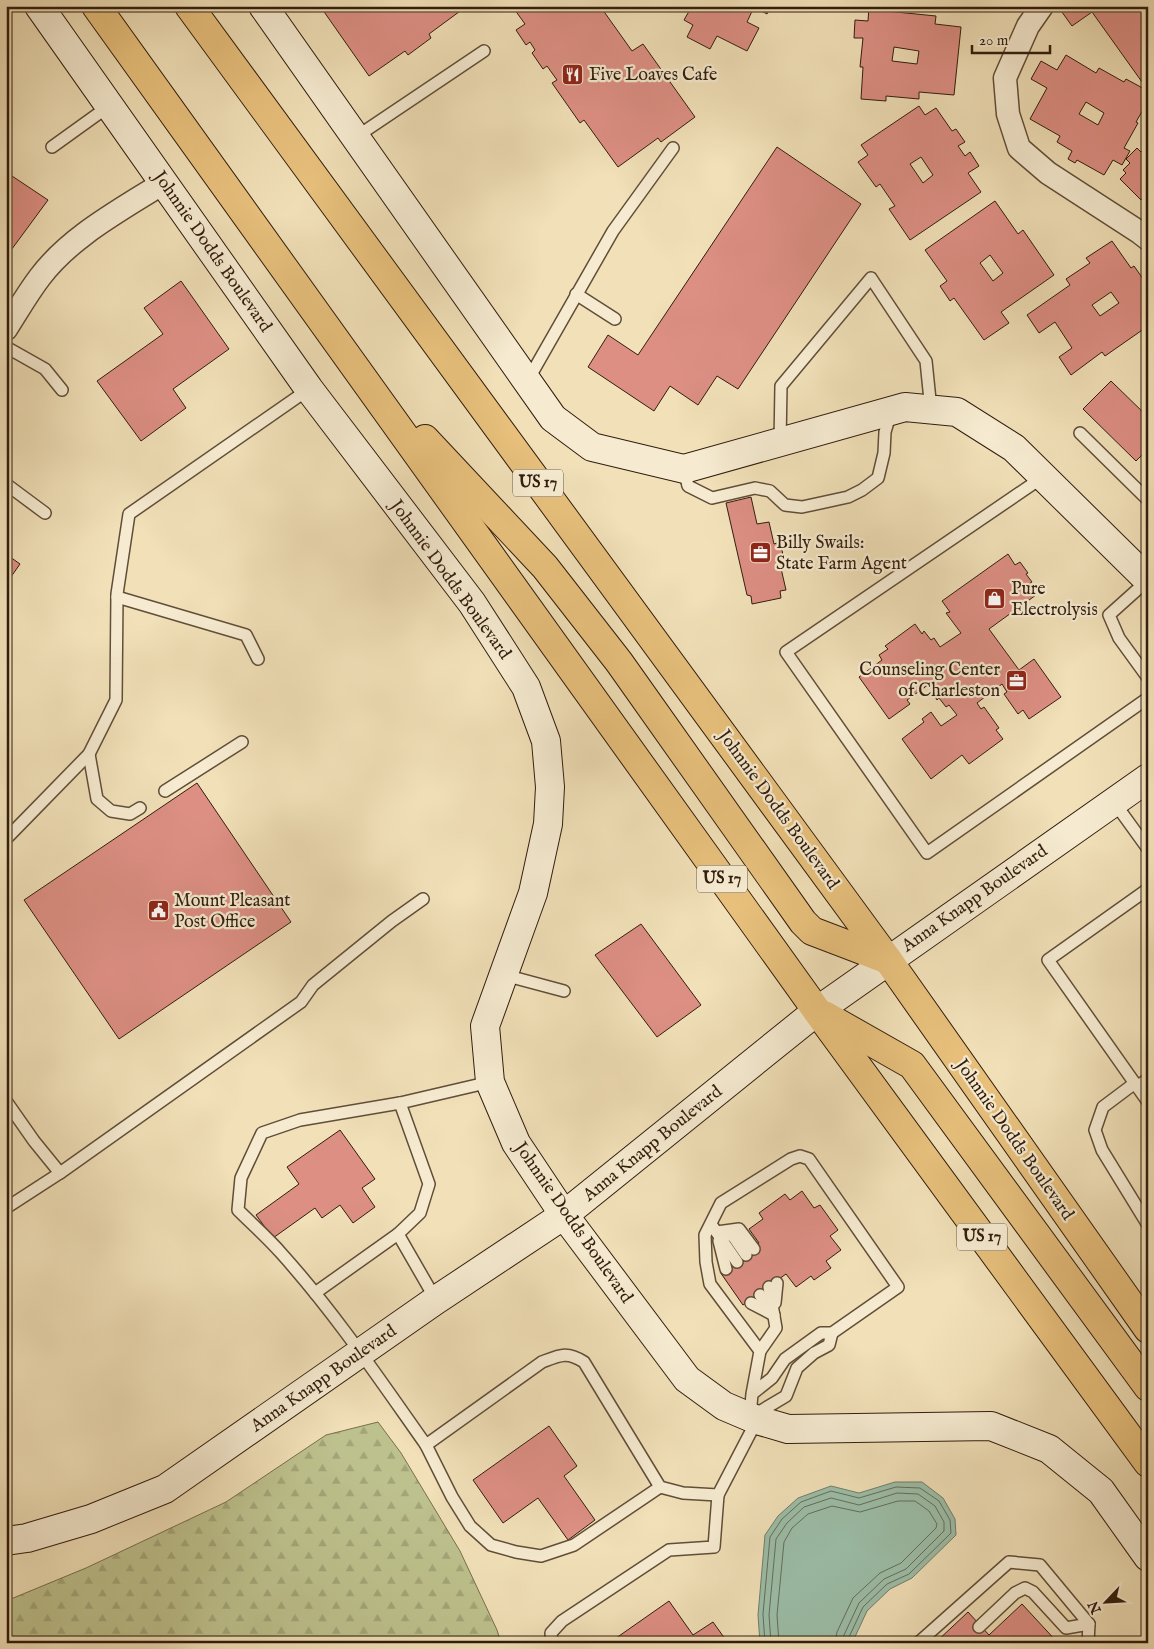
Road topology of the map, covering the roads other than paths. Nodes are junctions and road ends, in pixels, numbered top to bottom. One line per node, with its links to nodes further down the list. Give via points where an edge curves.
1 (39, 6): 7 (street, Johnnie Dodds Boulevard)
2 (96, 6): 17 (highway, US 17)
3 (189, 6): 45 (highway, Johnnie Dodds Boulevard / US 17)
4 (263, 6): 8 (street)
5 (1042, 6): 12 (street, via 1028,26 1005,78 1008,114 1019,148 1048,174)
6 (484, 51): 8 (lane)
7 (109, 106): 9 (lane); 11 (street, Johnnie Dodds Boulevard)
8 (356, 137): 18 (street)
9 (52, 147)
10 (673, 148): 13 (lane, via 613,231)
11 (163, 183): 15 (street, via 66,250 40,276); 19 (street, Johnnie Dodds Boulevard)
12 (1148, 239)
13 (576, 294): 14 (lane); 18 (lane)
14 (615, 319)
15 (6, 329)
16 (6, 347): 20 (lane, via 45,369)
17 (350, 360): 45 (highway, via 545,567 619,662 803,922 812,931); 48 (highway, US 17)
18 (527, 381): 25 (street, via 553,418 592,447)
19 (309, 389): 31 (lane, via 129,514); 46 (street, Johnnie Dodds Boulevard, via 472,603 526,687 546,742 550,787 548,824 533,893)
20 (62, 390)
21 (892, 410): 22 (street, via 905,406); 24 (street); 25 (lane, via 884,432 884,453 878,478 848,497 802,507 785,505 770,490 755,488 712,498 688,486)
22 (931, 410): 24 (lane, via 926,361 871,278 781,386); 26 (street, via 957,412 1014,448)
23 (1080, 433): 28 (lane)
24 (780, 442): 25 (street)
25 (684, 469)
26 (1043, 477): 30 (street); 34 (lane, via 786,652 927,853)
27 (6, 484): 29 (lane)
28 (1148, 500)
29 (45, 513)
30 (1148, 580): 33 (lane, via 1109,616 1119,638)
31 (117, 597): 32 (lane, via 246,635); 36 (lane, via 116,700)
32 (258, 659)
33 (1148, 678)
34 (1148, 698)
35 (242, 742): 38 (lane)
36 (89, 754): 40 (lane, via 97,798 111,810 130,814); 41 (lane)
37 (1148, 778): 39 (street, Anna Knapp Boulevard)
38 (165, 792)
39 (1114, 802): 42 (lane); 45 (street, Anna Knapp Boulevard)
40 (140, 808)
41 (6, 838)
42 (1148, 849)
43 (1148, 890): 51 (lane, via 1048,960)
44 (423, 900): 55 (lane, via 313,984 301,1002)
45 (888, 960): 48 (street, Anna Knapp Boulevard); 67 (highway, Johnnie Dodds Boulevard / US 17)
46 (504, 975): 47 (lane); 50 (street, Johnnie Dodds Boulevard, via 486,1026)
47 (564, 991)
48 (816, 1011): 57 (street, Anna Knapp Boulevard); 71 (highway, via 912,1064); 74 (highway, US 17)
49 (1148, 1079): 51 (lane)
50 (490, 1082): 54 (lane); 57 (street, Johnnie Dodds Boulevard, via 516,1143)
51 (1136, 1085): 53 (lane); 58 (lane, via 1103,1107 1095,1130 1102,1150)
52 (6, 1101): 55 (lane)
53 (1148, 1102)
54 (400, 1103): 60 (lane, via 429,1184 420,1213); 64 (lane, via 300,1120 262,1133 241,1178 238,1210 281,1252)
55 (60, 1173): 56 (lane)
56 (6, 1208)
57 (564, 1215): 65 (street, Anna Knapp Boulevard); 72 (street, Johnnie Dodds Boulevard, via 687,1379 724,1406)
58 (1148, 1225)
59 (714, 1228): 61 (lane, via 739,1230); 62 (lane); 63 (lane); 68 (lane, via 721,1204 791,1159 800,1156 809,1159 898,1286); 69 (lane, via 705,1235 710,1284)
60 (398, 1234): 64 (lane); 65 (lane)
61 (750, 1252)
62 (737, 1262)
63 (726, 1269)
64 (315, 1293): 70 (lane)
65 (436, 1300): 70 (street, Anna Knapp Boulevard)
66 (774, 1315): 66 (lane, via 764,1292); 69 (lane, via 776,1328)
67 (1148, 1329)
68 (832, 1333): 72 (lane, via 821,1333 785,1359); 72 (lane, via 829,1345 797,1368 786,1396)
69 (760, 1351): 72 (lane)
70 (361, 1353): 73 (lane); 77 (street, Anna Knapp Boulevard, via 165,1489 91,1519)
71 (1148, 1387)
72 (753, 1410): 76 (lane); 78 (street, Johnnie Dodds Boulevard, via 788,1429 991,1426 1049,1448 1101,1491)
73 (426, 1446): 75 (lane, via 470,1526 491,1545 516,1552 541,1556 574,1545); 75 (lane, via 542,1362 573,1355 584,1362)
74 (1148, 1463)
75 (660, 1487): 76 (lane, via 682,1494)
76 (718, 1495): 81 (lane, via 714,1547 669,1550 562,1621 551,1633)
77 (6, 1541)
78 (1148, 1557)
79 (1089, 1624): 80 (lane, via 1066,1628 1033,1592 1024,1588); 82 (lane, via 1040,1565 1009,1562); 83 (lane)
80 (979, 1627)
81 (552, 1643)
82 (918, 1643)
83 (1088, 1643)

